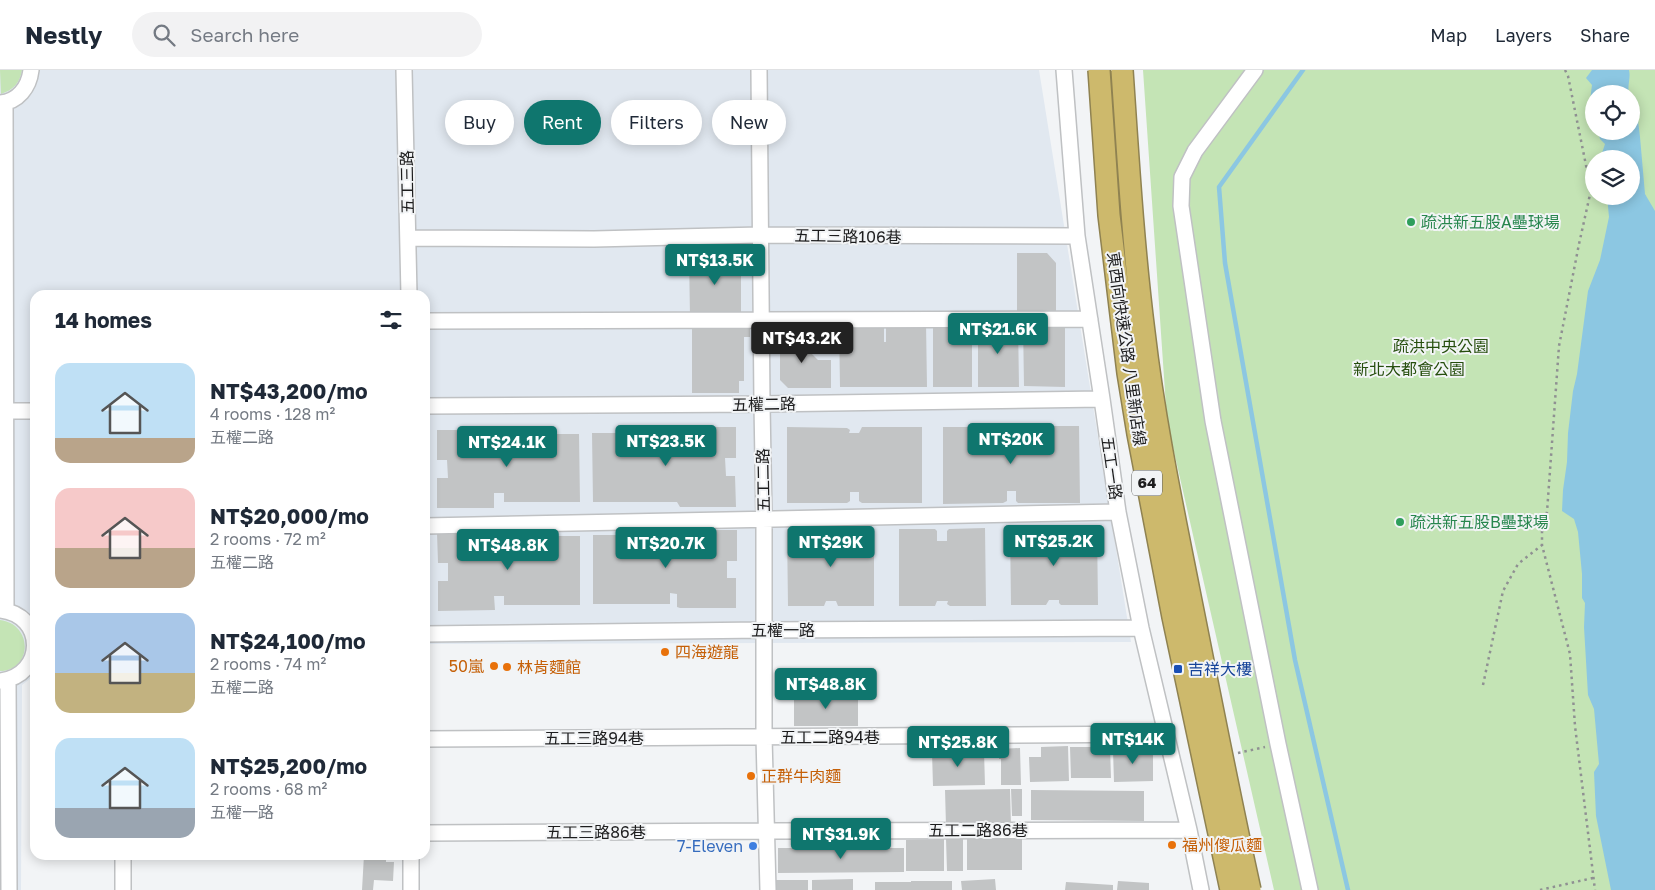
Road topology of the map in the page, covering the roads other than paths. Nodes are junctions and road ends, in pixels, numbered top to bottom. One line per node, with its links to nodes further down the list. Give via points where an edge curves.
1 (31, 70): 8 (street, via 21,94)
2 (404, 70): 11 (street, 五工三路)
3 (759, 70): 9 (street, 五工二路)
4 (1064, 70): 10 (street, 五工一路)
5 (1099, 70): 45 (highway, 東西向快速公路 八里新店線 / 64, bridge, via 1109,215 1130,382 1173,617)
6 (1122, 70): 46 (highway, 東西向快速公路 八里新店線 / 64, bridge, via 1136,261 1155,409 1230,802)
7 (1255, 70): 47 (street, via 1195,151 1182,177 1181,206 1213,421)
8 (2, 103): 19 (street)
9 (760, 235): 10 (street, 五工三路106巷); 11 (street, 五工三路106巷, via 594,239); 14 (street, 五工二路)
10 (1077, 236): 13 (street, 五工一路)
11 (409, 238): 12 (street, 五工三路)
12 (409, 290)
13 (1090, 319): 14 (street); 16 (street, 五工一路)
14 (761, 320): 15 (street); 17 (street, 五工二路)
15 (430, 321)
16 (1102, 399): 17 (street, 五權二路); 21 (street, 五工一路)
17 (762, 404): 18 (street, 五權二路); 22 (street, 五工二路)
18 (430, 406)
19 (3, 411): 20 (street); 24 (street)
20 (30, 411)
21 (1118, 512): 22 (street); 26 (street, 五工一路)
22 (764, 520): 23 (street); 27 (street, 五工二路)
23 (430, 526)
24 (3, 610): 25 (street, via 19,616)
25 (30, 628)
26 (1141, 628): 27 (street, 五權一路); 31 (street, 五工一路)
27 (763, 630): 28 (street, 五權一路); 32 (street, 五工二路)
28 (430, 634)
29 (30, 664): 30 (street, via 21,674)
30 (4, 680): 37 (street)
31 (1166, 734): 32 (street, 五工二路94巷); 34 (street, 五工一路)
32 (764, 737): 33 (street, 五工三路94巷); 35 (street, 五工二路)
33 (430, 739)
34 (1189, 830): 35 (street, 五工二路86巷); 44 (street, 五工一路)
35 (767, 831): 36 (street, 五工三路86巷); 43 (street, 五工二路)
36 (430, 834)
37 (4, 837): 40 (street)
38 (122, 860): 41 (street)
39 (411, 860): 42 (street)
40 (9, 890)
41 (123, 890)
42 (411, 890)
43 (768, 890)
44 (1201, 890)
45 (1231, 890)
46 (1250, 890)
47 (1310, 890)

